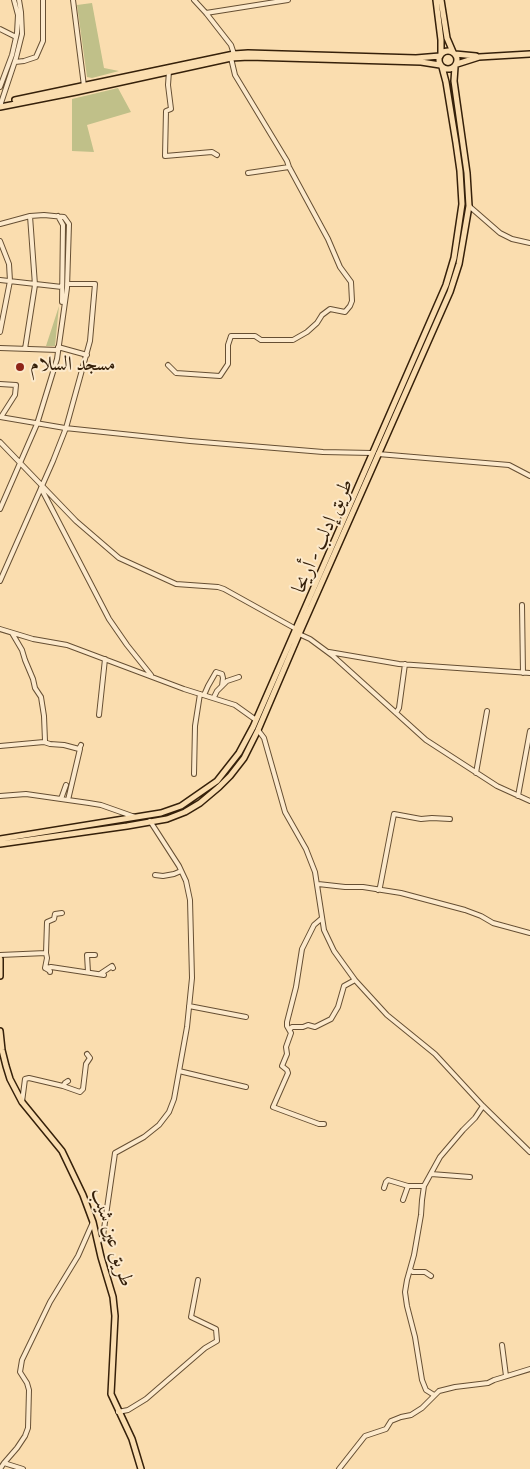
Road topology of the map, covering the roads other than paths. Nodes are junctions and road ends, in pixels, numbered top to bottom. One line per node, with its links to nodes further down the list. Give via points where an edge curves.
1 (14, 0): 11 (street, via 18,15)
2 (19, 0): 17 (street, via 22,34)
3 (43, 0): 17 (street, via 43,41 36,57)
4 (73, 0): 23 (street)
5 (194, 0): 9 (street)
6 (288, 0): 9 (street)
7 (436, 0): 14 (main road)
8 (441, 0): 12 (main road, via 447,38)
9 (206, 13): 15 (street, via 231,46)
10 (0, 29): 11 (street)
11 (16, 37): 20 (street)
12 (454, 53): 14 (main road, via 447,51); 16 (main road); 19 (main road, via 458,59)
13 (530, 54): 16 (main road)
14 (441, 55): 15 (main road, via 416,58 248,53); 18 (main road)
15 (233, 56): 18 (main road, via 421,62); 22 (main road); 23 (main road); 27 (street, via 235,75 287,161)
16 (479, 57): 19 (main road)
17 (15, 62): 25 (street)
18 (441, 66): 19 (main road, via 448,70); 50 (main road, طريق إدلب - أريحا, via 456,143 462,196 454,258 446,285)
19 (456, 66): 29 (main road, طريق إدلب - أريحا, via 454,81)
20 (7, 68): 21 (street); 24 (street)
21 (0, 69)
22 (169, 71): 25 (main road); 26 (street, via 171,109 166,111 165,156 212,152)
23 (84, 86): 25 (main road)
24 (0, 87)
25 (0, 105)
26 (217, 155)
27 (288, 168): 28 (street); 44 (street, via 351,282 350,306 345,312 330,309 317,324 293,340 231,336 228,364 220,376 176,373)
28 (248, 172)
29 (469, 206): 33 (street, via 500,233); 50 (main road, طريق إدلب - أريحا, via 460,264 450,292)
30 (30, 216): 31 (street); 36 (street); 37 (street, via 57,216 64,225)
31 (0, 224)
32 (0, 241): 35 (street, via 9,264)
33 (530, 243)
34 (0, 280): 35 (street)
35 (10, 281): 36 (street); 38 (street)
36 (35, 285): 37 (street); 41 (street)
37 (65, 286): 42 (street); 43 (street, via 94,284)
38 (2, 308): 39 (street)
39 (0, 332)
40 (0, 348): 41 (street)
41 (24, 349): 42 (street)
42 (58, 349): 43 (street); 47 (street)
43 (87, 355): 48 (street)
44 (168, 365)
45 (0, 384): 46 (street, via 16,385 15,395)
46 (0, 417): 47 (street)
47 (37, 424): 48 (street); 51 (street)
48 (66, 428): 50 (street, via 190,441); 53 (street)
49 (0, 442): 51 (street)
50 (375, 454): 52 (street, via 509,465); 58 (main road, طريق إدلب - أريحا)
51 (20, 463): 53 (street); 54 (street)
52 (530, 476)
53 (41, 486): 55 (street); 58 (street, via 119,558 176,584 224,589); 65 (street, via 109,619)
54 (0, 509)
55 (0, 581)
56 (522, 605): 63 (street)
57 (0, 630): 59 (street)
58 (298, 631): 60 (street); 67 (main road, طريق إدلب - أريحا)
59 (12, 633): 61 (street, via 67,645); 77 (street, via 41,698)
60 (327, 652): 62 (street); 72 (street)
61 (105, 659): 65 (street); 73 (street)
62 (406, 664): 63 (street); 72 (street)
63 (523, 673): 64 (street)
64 (530, 673)
65 (152, 676): 69 (street)
66 (239, 677): 68 (street)
67 (277, 678): 74 (main road, طريق إدلب - أريحا); 75 (main road, طريق إدلب - أريحا)
68 (222, 686): 69 (street, via 222,674 216,672); 70 (street)
69 (202, 694): 70 (street); 80 (street, via 195,726)
70 (214, 697): 74 (street, via 235,705)
71 (487, 711): 79 (street)
72 (396, 712): 79 (street, via 426,740)
73 (99, 715)
74 (256, 720): 87 (main road, طريق إدلب - أريحا, via 239,753 217,781 181,806)
75 (258, 730): 89 (main road, طريق إدلب - أريحا, via 244,758 230,776 200,803 167,819); 95 (street, via 264,738 285,812 309,856)
76 (530, 731): 83 (street)
77 (44, 742): 78 (street); 85 (street, via 81,747)
78 (0, 746)
79 (476, 773): 83 (street)
80 (194, 774)
81 (66, 785): 84 (street)
82 (0, 796): 84 (street, via 26,794)
83 (518, 796): 86 (street)
84 (61, 799): 85 (street)
85 (68, 800): 87 (street, via 101,805)
86 (530, 801)
87 (135, 817): 91 (main road, طريق إدلب - أريحا)
88 (450, 819): 96 (street, via 421,820 394,814)
89 (150, 821): 91 (main road, طريق إدلب - أريحا); 93 (street)
90 (0, 839): 91 (main road, طريق إدلب - أريحا)
91 (7, 841): 92 (main road, طريق إدلب - أريحا)
92 (0, 844)
93 (181, 871): 94 (street); 110 (street, via 186,880 190,907)
94 (155, 875)
95 (318, 884): 96 (street); 98 (street)
96 (378, 890): 99 (street, via 445,904)
97 (62, 913): 100 (street, via 55,914 54,919 47,922)
98 (322, 919): 109 (street, via 329,944); 112 (street, via 314,925 302,949 287,1022)
99 (530, 933)
100 (46, 953): 101 (street); 104 (street)
101 (0, 955)
102 (95, 955): 107 (street, via 87,954)
103 (0, 960): 108 (main road)
104 (45, 968): 106 (street); 107 (street)
105 (112, 968): 107 (street, via 102,974)
106 (50, 972)
107 (88, 972)
108 (0, 976)
109 (355, 980): 112 (street, via 344,986 331,1019 315,1027 308,1025); 121 (street, via 387,1015 435,1054)
110 (190, 1006): 111 (street); 116 (street)
111 (246, 1017)
112 (290, 1029): 122 (street, via 282,1066 288,1073 273,1107)
113 (0, 1031): 115 (main road, طريق عين شيب)
114 (87, 1054): 118 (street, via 90,1058 86,1064 83,1089 80,1092)
115 (3, 1067): 120 (main road, طريق عين شيب)
116 (179, 1071): 119 (street); 131 (street, via 174,1098 160,1125 115,1152 103,1236)
117 (68, 1082): 118 (street)
118 (63, 1086): 120 (street, via 25,1079)
119 (246, 1087)
120 (22, 1102): 130 (main road, طريق عين شيب, via 62,1151)
121 (483, 1106): 123 (street); 124 (street, via 440,1157)
122 (324, 1124)
123 (530, 1152)
124 (431, 1174): 125 (street); 127 (street)
125 (470, 1177)
126 (408, 1186): 127 (street); 128 (street, via 388,1180); 129 (street)
127 (424, 1186): 132 (street, via 422,1215)
128 (384, 1188)
129 (403, 1200)
130 (93, 1222): 131 (main road, طريق عين شيب); 140 (street, via 22,1360 20,1372 29,1390 28,1428)
131 (98, 1242): 139 (main road, طريق عين شيب, via 113,1297 115,1335 110,1387)
132 (410, 1270): 133 (street); 138 (street, via 405,1292 407,1306 422,1380 426,1390)
133 (431, 1276)
134 (198, 1280): 139 (street, via 191,1316 216,1329 217,1341 146,1399)
135 (502, 1345): 137 (street)
136 (530, 1369): 137 (street)
137 (506, 1376): 138 (street, via 488,1383 449,1388)
138 (434, 1395): 144 (street, via 411,1415 391,1421 386,1429 365,1436)
139 (118, 1412): 143 (main road, طريق عين شيب, via 132,1439)
140 (4, 1463): 141 (street); 142 (street)
141 (0, 1469)
142 (22, 1469)
143 (141, 1469)
144 (339, 1469)

